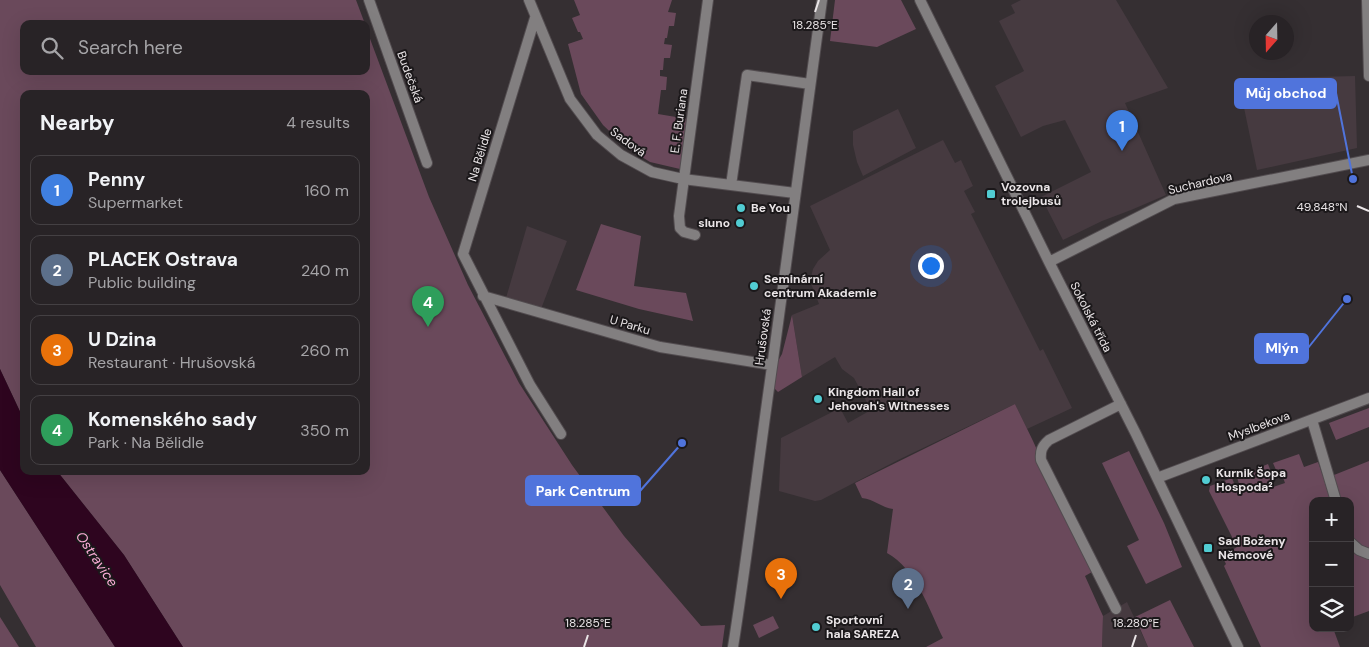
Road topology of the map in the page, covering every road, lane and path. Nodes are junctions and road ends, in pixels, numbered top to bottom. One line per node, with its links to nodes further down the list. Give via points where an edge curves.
1 (369, 0): 11 (street, Budečská)
2 (529, 0): 7 (street, Sadová)
3 (708, 0): 12 (street, E. F. Buriana)
4 (822, 0): 9 (street, Hrušovská)
5 (920, 0): 16 (street, Sokolská třída)
6 (1367, 0): 8 (street)
7 (535, 18): 12 (street, Sadová, via 570,99 597,135 636,165); 17 (street, Na Bělidle, via 463,254)
8 (1369, 76)
9 (810, 84): 13 (street, via 747,75); 14 (street, Hrušovská)
10 (1369, 160): 16 (street, Suchardova, via 1174,199)
11 (427, 163)
12 (683, 179): 13 (street, Sadová); 15 (street, E. F. Buriana, via 680,228)
13 (731, 185): 14 (street, Sadová)
14 (795, 193): 18 (street, Hrušovská)
15 (695, 235)
16 (1049, 262): 20 (street, Sokolská třída)
17 (483, 296): 18 (street, U Parku, via 651,344); 22 (street, Na Bělidle, via 530,386)
18 (772, 365): 28 (street, Hrušovská)
19 (1369, 398): 21 (street, Myslbekova)
20 (1121, 404): 23 (street, Sokolská třída); 27 (street, via 1049,440 1040,453)
21 (1312, 420): 23 (street, Myslbekova); 24 (street)
22 (561, 434)
23 (1158, 478): 29 (street, Sokolská třída)
24 (1335, 497)
25 (1354, 546): 26 (street)
26 (1369, 554)
27 (1116, 609)
28 (733, 647)
29 (1238, 647)

